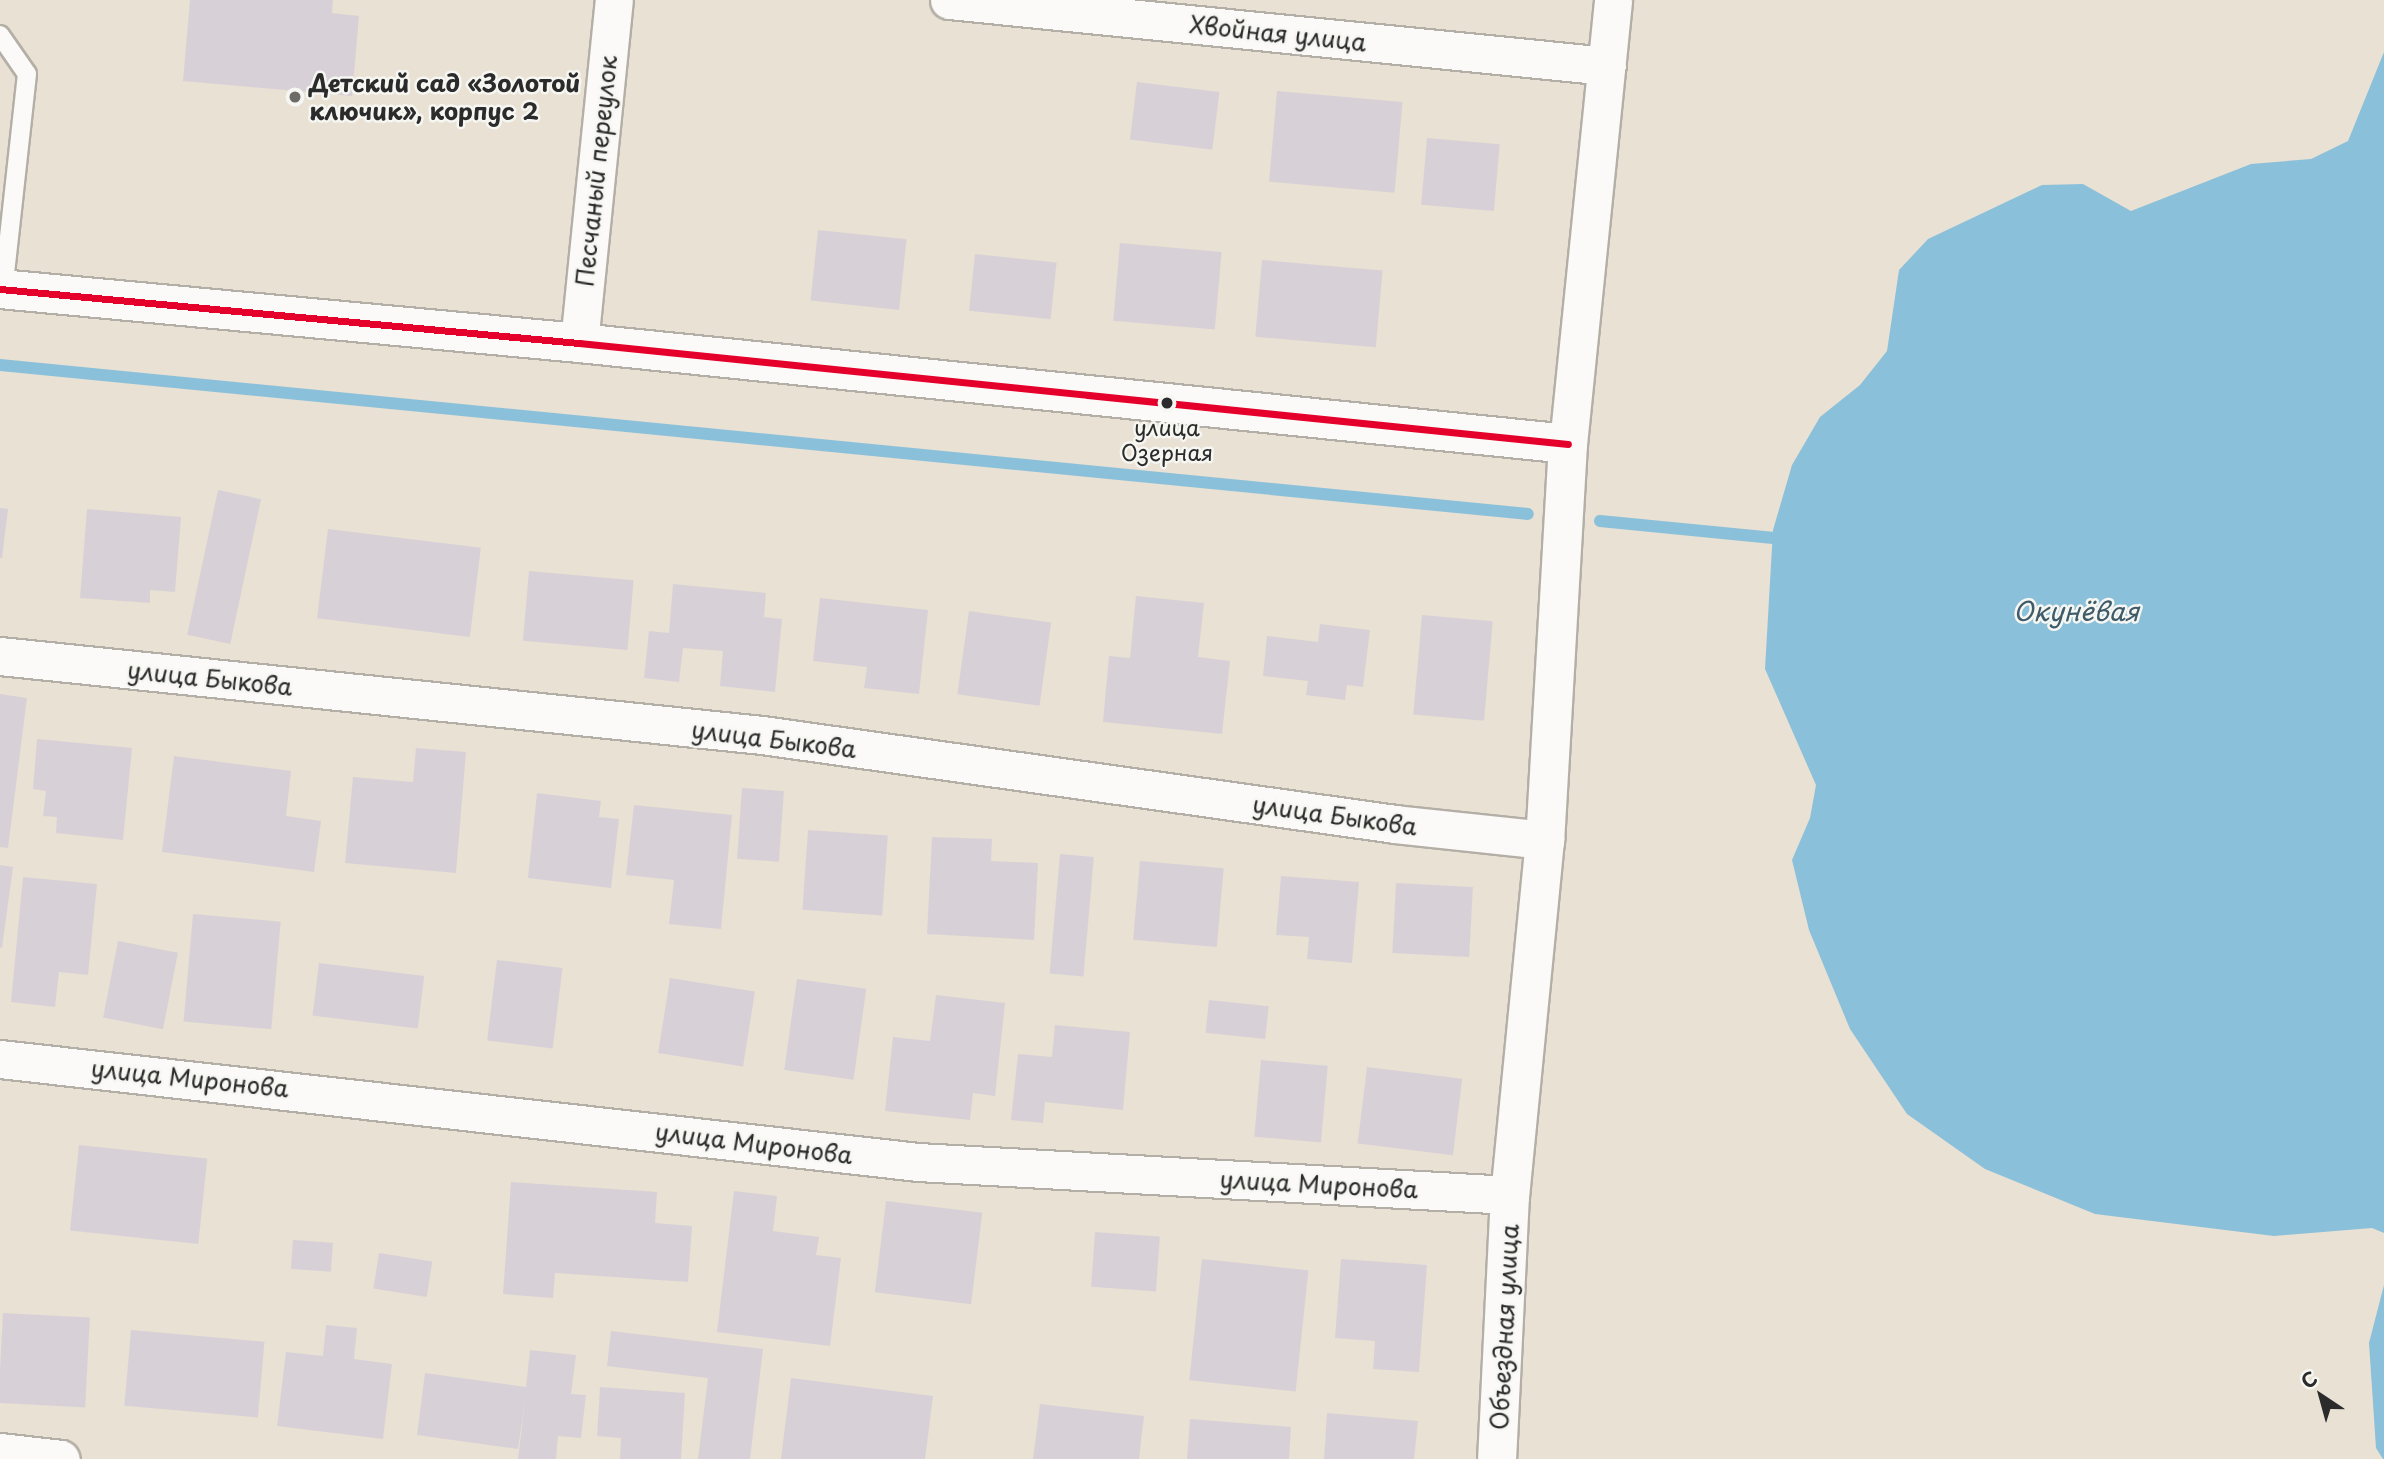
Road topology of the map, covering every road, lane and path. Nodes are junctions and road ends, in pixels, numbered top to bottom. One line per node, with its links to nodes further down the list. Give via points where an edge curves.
1 (614, 0): 7 (street, Песчаный переулок)
2 (949, 0): 5 (street, Хвойная улица)
3 (1613, 0): 5 (street)
4 (0, 35): 6 (lane, via 27,74)
5 (1607, 66): 8 (street)
6 (1, 289): 7 (main road)
7 (579, 343): 8 (main road)
8 (1568, 444): 10 (main road, Объездная улица)
9 (0, 656): 10 (street, улица Быкова, via 762,736 1395,824)
10 (1545, 840): 12 (main road, Объездная улица)
11 (0, 1059): 12 (street, улица Миронова, via 228,1081 918,1162)
12 (1510, 1195): 15 (main road, Объездная улица)
13 (0, 1452): 14 (street)
14 (61, 1459)
15 (1497, 1459)

